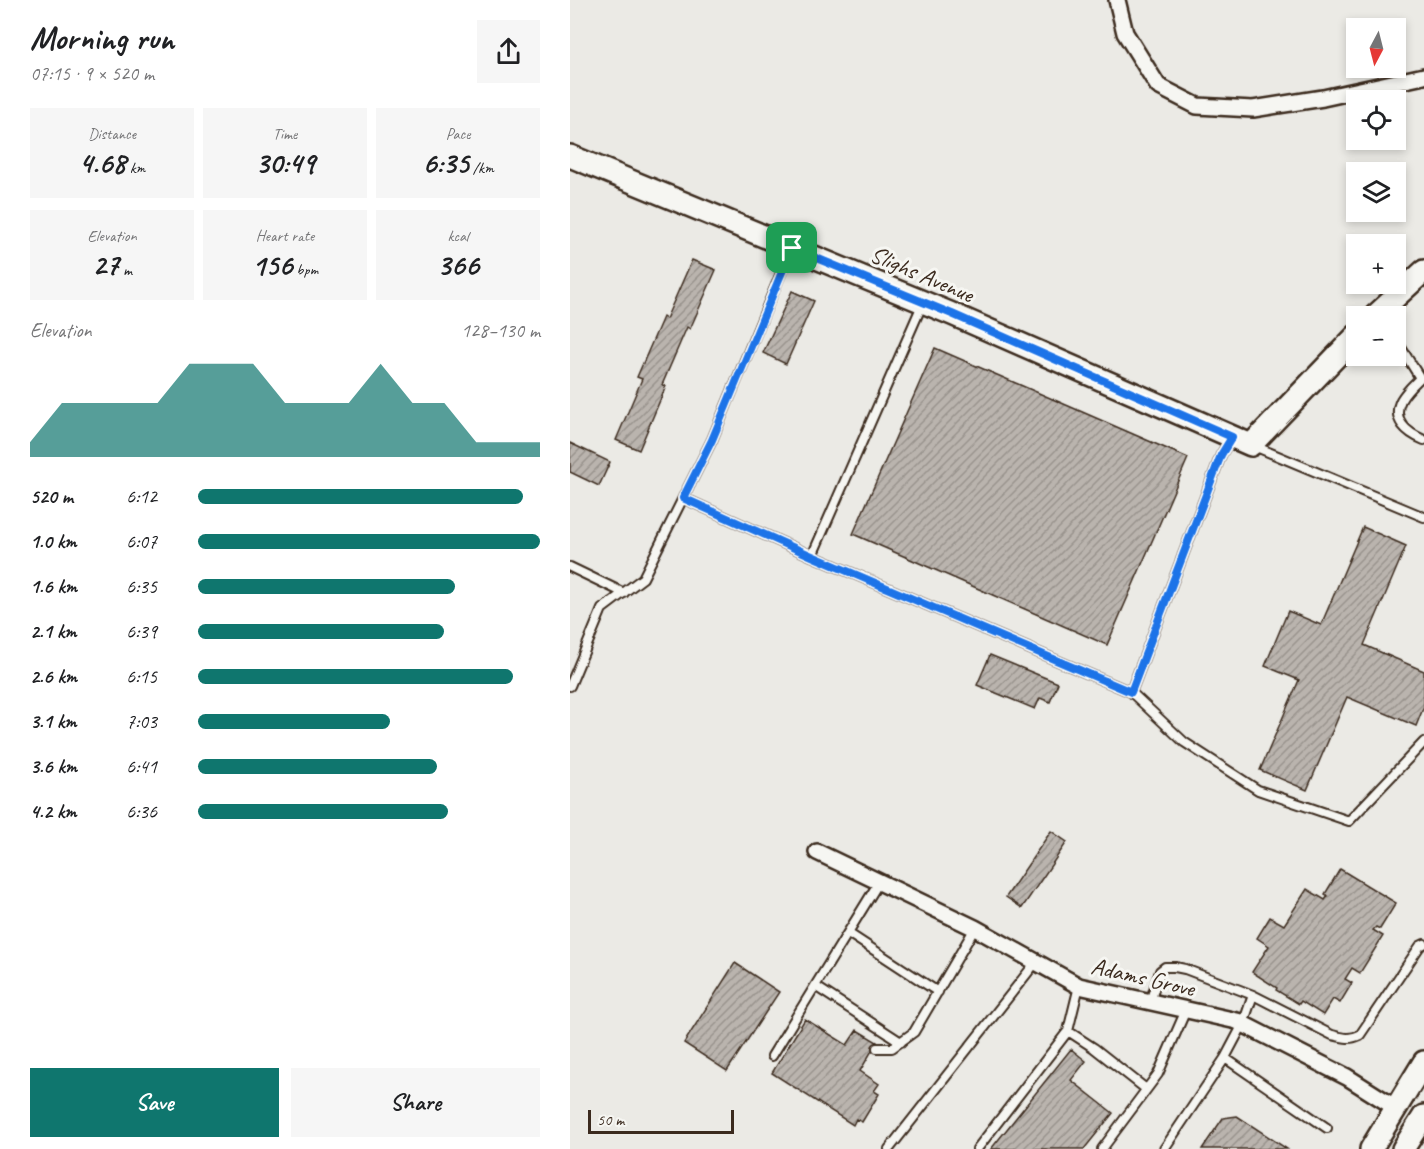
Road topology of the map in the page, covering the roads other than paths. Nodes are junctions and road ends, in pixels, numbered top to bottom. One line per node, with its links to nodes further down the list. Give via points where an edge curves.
1 (1118, 0): 2 (street, via 1125,33 1158,86 1197,106 1253,109)
2 (1424, 76)
3 (570, 156): 4 (street, Slighs Avenue)
4 (792, 248): 6 (street, Slighs Avenue); 13 (lane, via 712,440)
5 (1424, 271): 7 (street)
6 (923, 302): 12 (street, Slighs Avenue); 15 (lane)
7 (1387, 306)
8 (1346, 345): 12 (street)
9 (1406, 354): 10 (lane)
10 (1423, 378): 11 (lane, via 1406,393 1398,415 1408,432)
11 (1424, 440)
12 (1241, 441): 14 (lane, Slighs Avenue); 19 (lane, via 1221,455)
13 (683, 498): 15 (lane); 17 (lane, via 643,578)
14 (1424, 517)
15 (812, 556): 19 (lane)
16 (570, 567): 17 (lane)
17 (624, 592): 18 (lane, via 602,609)
18 (570, 686)
19 (1131, 692): 20 (lane, via 1184,742 1258,790 1349,821)
20 (1424, 742)
21 (816, 852): 22 (street, Adams Grove)
22 (879, 882): 23 (street, Adams Grove); 24 (lane)
23 (975, 928): 26 (street, Adams Grove); 29 (lane)
24 (848, 933): 27 (lane); 29 (lane)
25 (1424, 944): 30 (lane, via 1360,1035 1353,1039 1332,1035)
26 (1036, 962): 28 (street, Adams Grove); 44 (lane)
27 (815, 986): 35 (lane); 37 (lane)
28 (1079, 986): 31 (street, Adams Grove); 34 (lane)
29 (938, 992): 35 (lane, via 914,1032)
30 (1253, 995): 31 (lane, via 1185,969 1165,967); 33 (lane)
31 (1150, 1002): 32 (street, Adams Grove)
32 (1186, 1010): 33 (street, Adams Grove); 40 (lane, via 1158,1074)
33 (1243, 1024): 38 (lane); 41 (street, Adams Grove, via 1347,1077)
34 (1068, 1031): 40 (lane); 45 (lane)
35 (901, 1042): 36 (lane, via 892,1048)
36 (877, 1048)
37 (772, 1056)
38 (1225, 1058): 43 (lane); 47 (lane)
39 (1424, 1062): 41 (street)
40 (1146, 1089): 46 (lane)
41 (1396, 1108): 48 (street)
42 (1421, 1125): 49 (street)
43 (1327, 1128)
44 (889, 1149)
45 (977, 1149)
46 (1102, 1149)
47 (1164, 1149)
48 (1371, 1149)
49 (1403, 1149)

